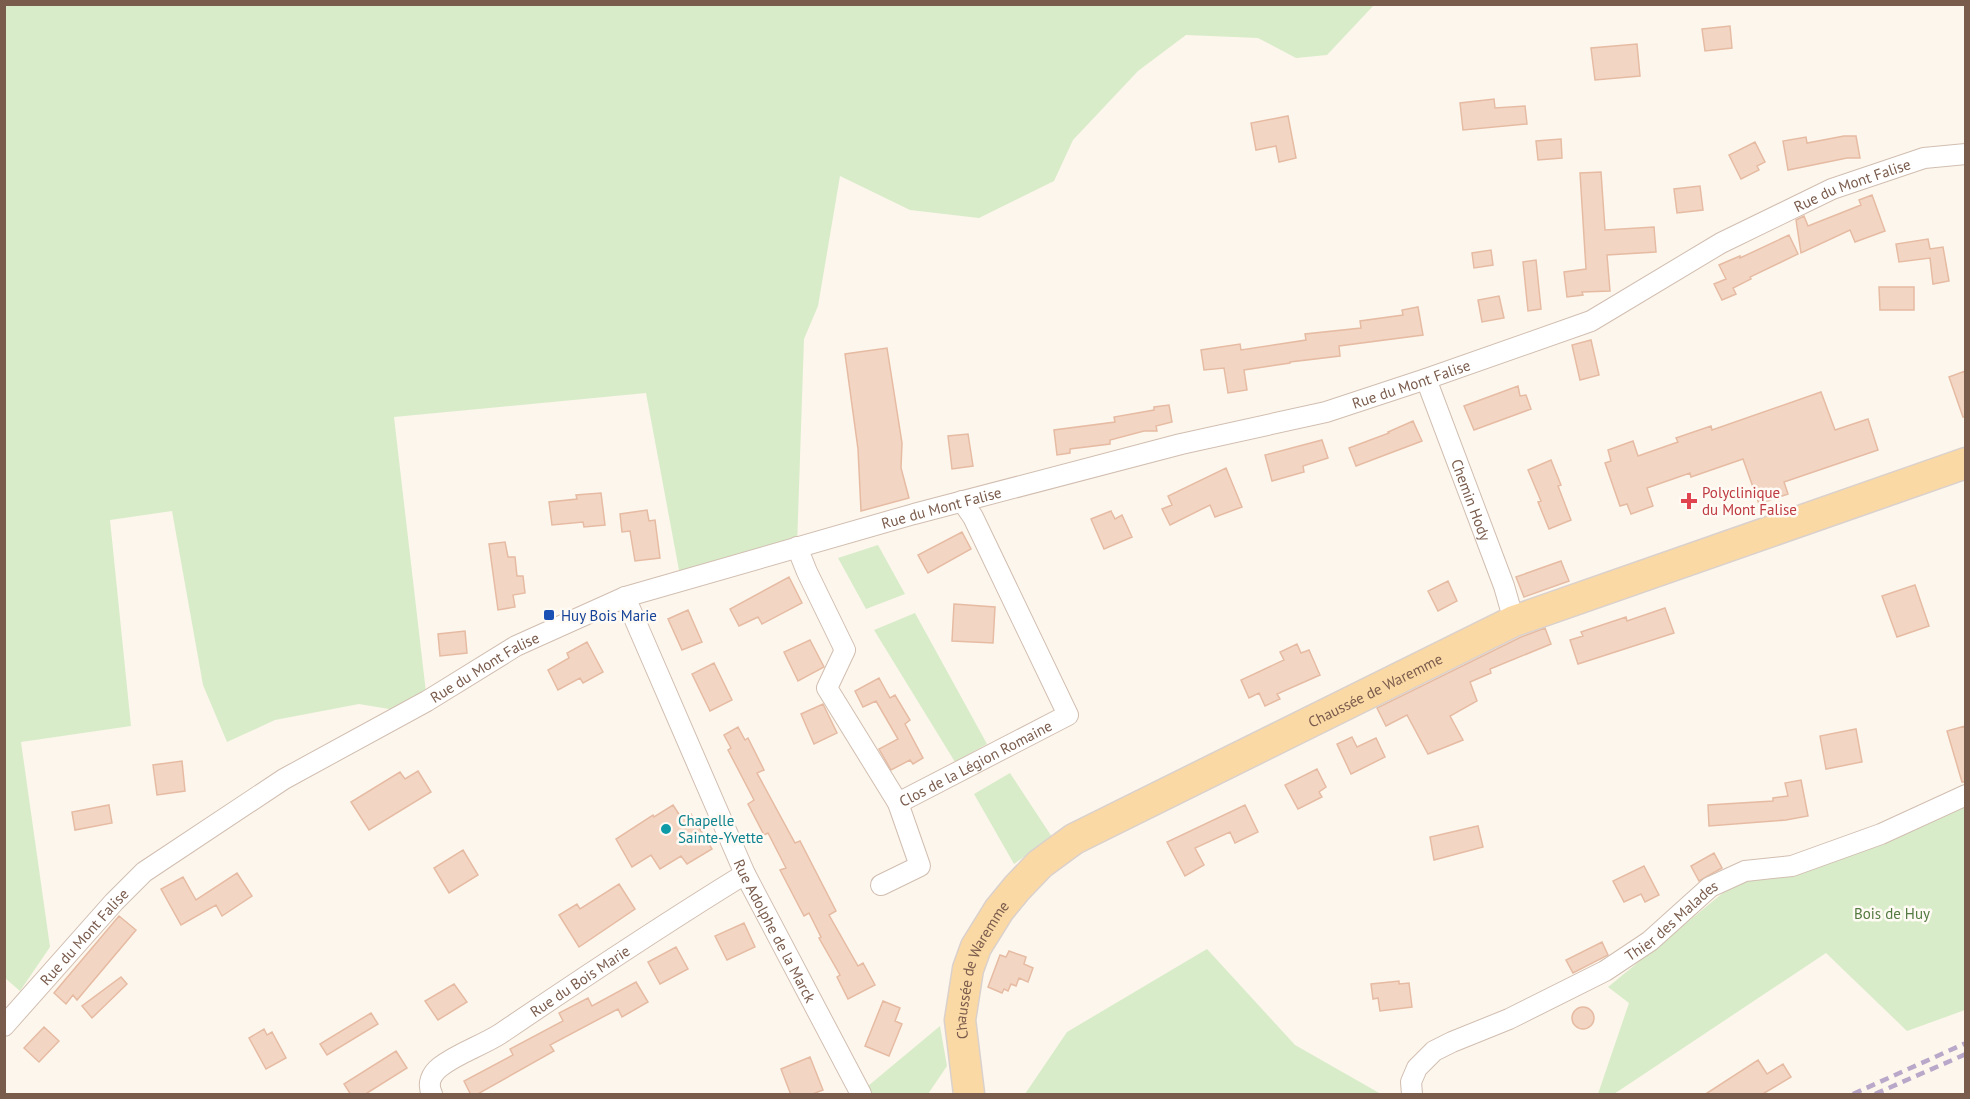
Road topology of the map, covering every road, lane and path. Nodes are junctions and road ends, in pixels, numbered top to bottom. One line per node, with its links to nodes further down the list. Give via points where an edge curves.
1 (1965, 154): 2 (street, Rue du Mont Falise, via 1924,158 1832,189 1721,243 1591,321)
2 (1426, 379): 4 (street, Rue du Mont Falise, via 1326,412 1181,444); 7 (street, Chemin Hody)
3 (1965, 463): 7 (main road, Chaussée de Waremme)
4 (962, 501): 5 (street, Rue du Mont Falise); 9 (street, Clos de la Légion Romaine, via 1068,715)
5 (797, 548): 6 (street, Rue du Mont Falise); 9 (street, Clos de la Légion Romaine, via 846,650 827,688)
6 (624, 597): 10 (street, Rue Adolphe de la Marck); 12 (street, Rue du Mont Falise, via 516,646 427,701 284,779 144,872)
7 (1514, 621): 15 (main road, Chaussée de Waremme, via 1125,812 1074,839 1040,864 999,909 968,969 960,1020)
8 (1965, 795): 16 (street, Thier des Malades, via 1881,834 1792,866 1745,871 1710,887 1650,940 1605,970 1509,1019 1434,1051 1417,1068 1411,1082)
9 (898, 803): 11 (street, via 920,866)
10 (745, 874): 13 (street, Rue du Bois Marie, via 494,1038 439,1067 430,1078); 14 (street, Rue Adolphe de la Marck)
11 (881, 885)
12 (4, 1026)
13 (432, 1095)
14 (861, 1095)
15 (969, 1095)
16 (1412, 1095)

